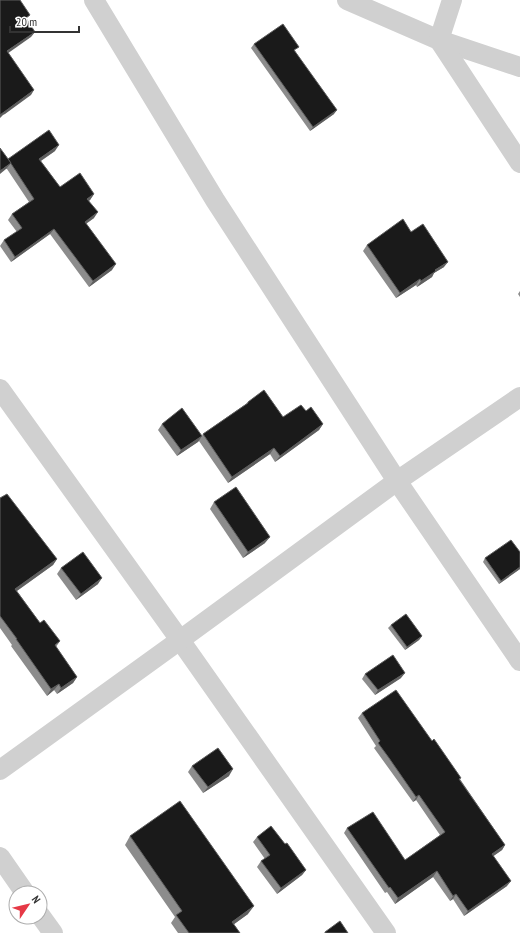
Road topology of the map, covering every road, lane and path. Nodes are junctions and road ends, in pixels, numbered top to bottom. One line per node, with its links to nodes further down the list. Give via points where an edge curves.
1 (94, 0): 9 (street, via 215,200)
2 (347, 0): 4 (street)
3 (452, 0): 4 (street)
4 (439, 40): 5 (street); 6 (street)
5 (520, 67)
6 (520, 163)
7 (0, 389): 10 (street)
8 (520, 397): 9 (street)
9 (397, 481): 10 (street); 11 (street)
10 (180, 640): 12 (street); 15 (street)
11 (520, 661)
12 (0, 770)
13 (0, 857): 14 (street)
14 (19, 885)
15 (386, 933)

